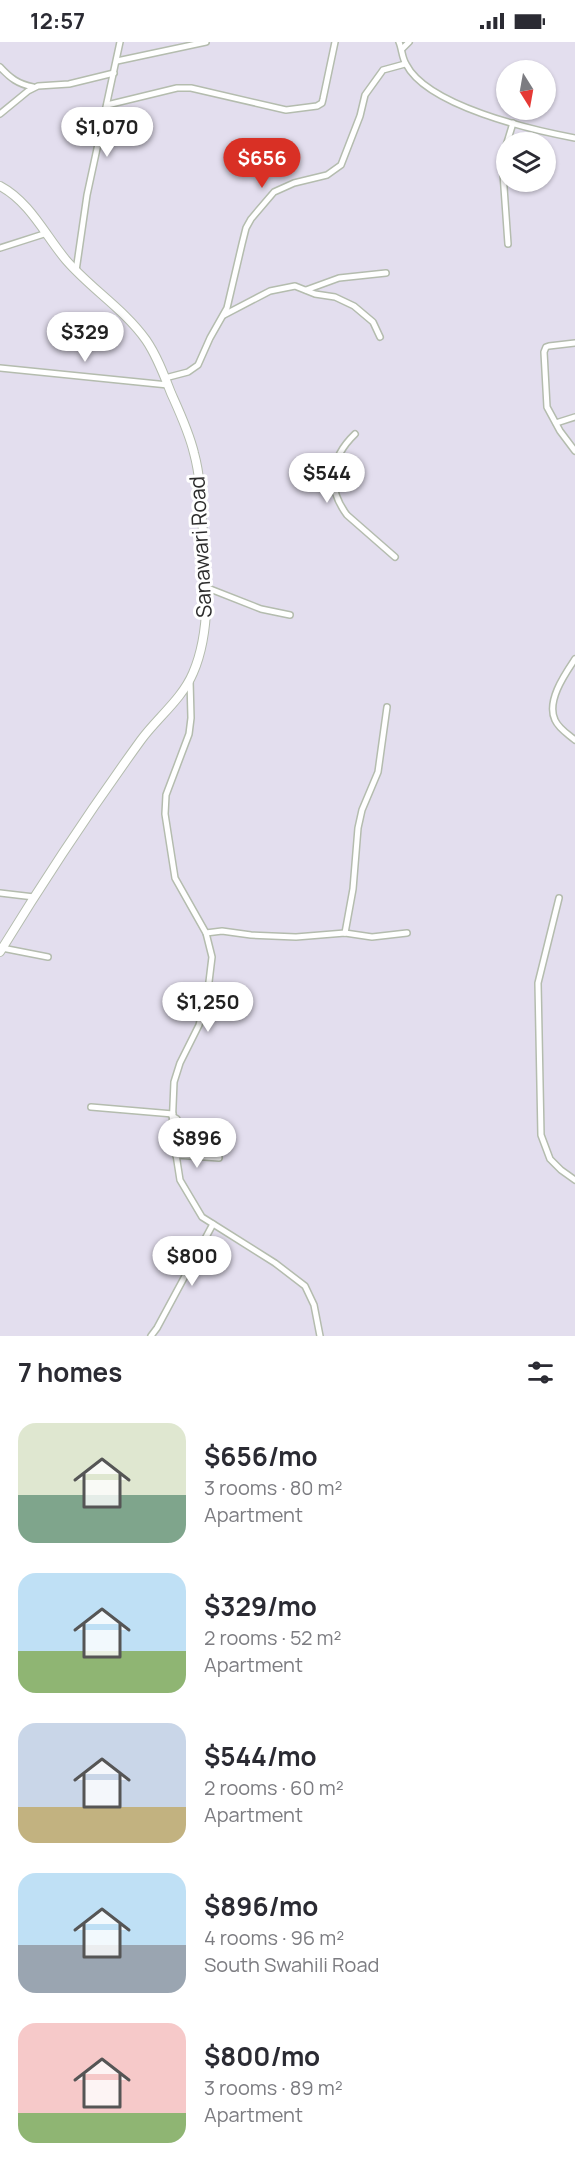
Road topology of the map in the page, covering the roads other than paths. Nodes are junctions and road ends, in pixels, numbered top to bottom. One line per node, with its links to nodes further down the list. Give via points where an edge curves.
1 (120, 42): 7 (street)
2 (206, 42): 7 (street)
3 (335, 42): 12 (street, via 322,103 317,106 286,110 191,88)
4 (399, 42): 6 (street)
5 (409, 42): 6 (street)
6 (402, 50): 8 (street)
7 (117, 61): 10 (street)
8 (405, 64): 14 (street, via 439,94 471,110); 23 (street, via 383,69 365,95 341,165 327,175 274,192 251,219)
9 (0, 67): 11 (street, via 18,83)
10 (114, 73): 11 (street, via 69,84); 12 (street)
11 (33, 87): 13 (street)
12 (107, 105): 20 (street)
13 (0, 114)
14 (513, 123): 15 (street); 18 (street, via 502,159)
15 (575, 138)
16 (0, 186): 17 (street, Sanawari Road)
17 (47, 233): 19 (street); 20 (street, Sanawari Road)
18 (508, 244)
19 (0, 248)
20 (76, 271): 27 (street, Sanawari Road, via 142,335)
21 (386, 273): 22 (street, via 339,278)
22 (306, 290): 23 (street, via 295,286 270,291); 24 (street, via 354,306 373,322)
23 (222, 316): 27 (street, via 196,367)
24 (380, 337)
25 (575, 343): 29 (street, via 549,346 544,352 547,406)
26 (0, 368): 27 (street)
27 (166, 381): 33 (street, Sanawari Road, via 197,465)
28 (575, 417): 29 (street)
29 (556, 423): 31 (street)
30 (355, 434): 32 (street, via 336,458 335,492 347,515)
31 (575, 451)
32 (395, 557)
33 (205, 587): 34 (street, via 261,609); 36 (street, Sanawari Road, via 202,641)
34 (290, 615)
35 (575, 659): 38 (street, via 557,689 553,712 556,722)
36 (190, 680): 40 (street, Sanawari Road, via 141,739); 42 (street, via 189,734 166,795 165,814 175,878)
37 (387, 707): 43 (street, via 378,772 358,828)
38 (575, 740)
39 (0, 893): 40 (street)
40 (34, 897): 45 (street, Sanawari Road)
41 (559, 898): 52 (street, via 537,983 541,1135 550,1159)
42 (206, 933): 43 (street, via 296,937); 48 (street, via 212,957 208,990 199,1025 174,1082)
43 (345, 933): 44 (street)
44 (407, 933)
45 (1, 949): 46 (street)
46 (48, 957)
47 (91, 1107): 48 (street)
48 (173, 1115): 49 (street, via 179,1131); 50 (street, via 171,1129)
49 (231, 1136)
50 (176, 1155): 51 (street); 53 (street, via 180,1180 201,1217)
51 (219, 1158)
52 (575, 1180)
53 (213, 1224): 54 (street); 55 (street, via 305,1286 314,1305)
54 (151, 1336)
55 (320, 1336)

